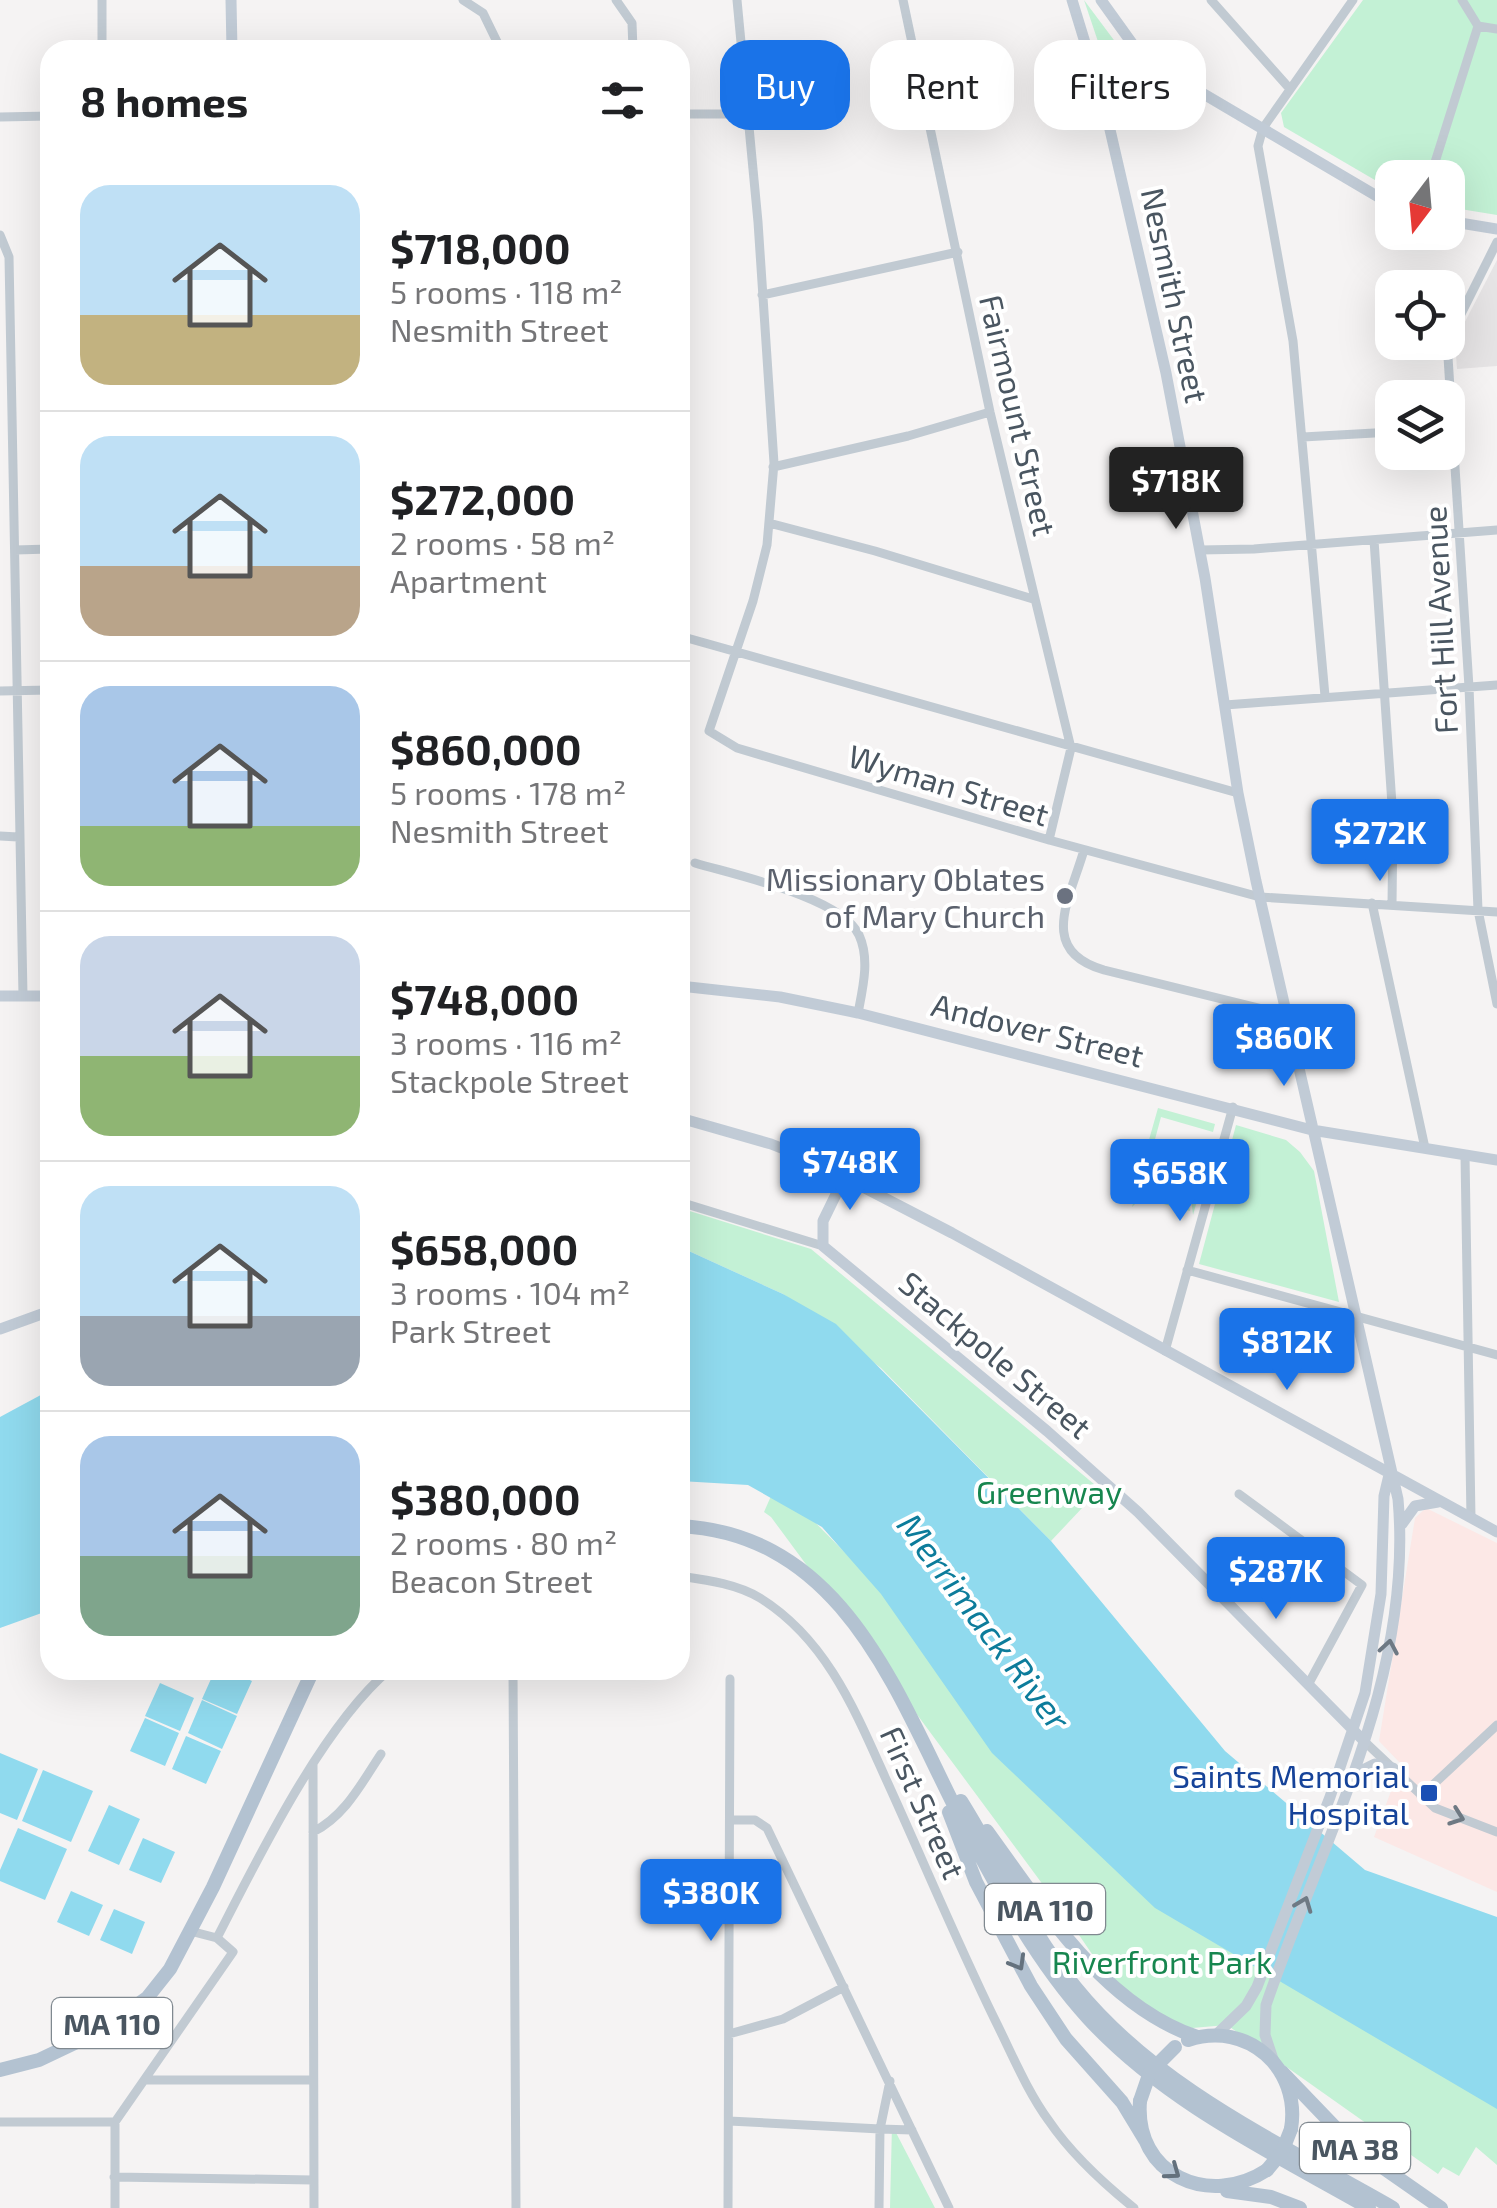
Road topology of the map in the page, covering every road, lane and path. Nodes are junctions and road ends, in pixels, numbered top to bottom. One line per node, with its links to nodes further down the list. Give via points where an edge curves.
1 (102, 0): 14 (street)
2 (230, 0): 15 (main road)
3 (463, 0): 16 (street, via 483,13)
4 (616, 0): 17 (street, via 632,24)
5 (736, 0): 18 (street)
6 (903, 0): 32 (street, Fairmount Street)
7 (1070, 0): 48 (main road, Nesmith Street, via 1127,199)
8 (1101, 0): 24 (main road, via 1148,59)
9 (1210, 0): 19 (street)
10 (1352, 0): 19 (street)
11 (1462, 0): 12 (street)
12 (1478, 26): 13 (street); 26 (street)
13 (1497, 29)
14 (102, 40)
15 (232, 40)
16 (496, 40)
17 (633, 40)
18 (740, 40)
19 (1290, 90): 24 (street)
20 (690, 114): 21 (street)
21 (720, 114)
22 (40, 116): 23 (street)
23 (0, 118)
24 (1263, 128): 27 (main road); 38 (street, via 1258,146 1294,341)
25 (749, 130): 34 (street)
26 (1436, 160)
27 (1375, 195)
28 (1465, 224): 29 (main road)
29 (1497, 229)
30 (0, 235): 33 (street)
31 (1497, 242): 35 (street, Fort Hill Avenue, via 1449,343)
32 (958, 252): 34 (street); 36 (street, Fairmount Street)
33 (4, 258): 47 (street)
34 (762, 295): 39 (street)
35 (1449, 380)
36 (990, 412): 39 (street); 49 (street, Fairmount Street)
37 (1375, 433): 38 (street)
38 (1303, 438): 45 (street)
39 (773, 468): 41 (street)
40 (1453, 470): 43 (street, Fort Hill Avenue)
41 (768, 523): 49 (street); 51 (street)
42 (1497, 530): 43 (street)
43 (1458, 533): 44 (street); 53 (street, Fort Hill Avenue)
44 (1374, 540): 45 (street); 57 (street)
45 (1310, 544): 48 (street); 58 (street)
46 (40, 549): 47 (street)
47 (14, 550): 55 (street)
48 (1200, 550): 59 (main road, Nesmith Street)
49 (1034, 600): 60 (street, Fairmount Street)
50 (690, 639): 51 (street)
51 (736, 652): 60 (street); 64 (street, Wyman Street, via 709,731 738,748)
52 (1497, 685): 53 (street)
53 (1469, 687): 57 (street); 70 (street, Fort Hill Avenue)
54 (0, 690): 55 (street)
55 (17, 690): 56 (street); 63 (street)
56 (40, 690)
57 (1385, 694): 58 (street); 69 (street)
58 (1326, 696): 59 (street)
59 (1225, 705): 61 (main road, Nesmith Street)
60 (1071, 748): 61 (street); 64 (street, Fairmount Street)
61 (1238, 793): 67 (main road, Nesmith Street)
62 (0, 836): 63 (street)
63 (18, 836): 74 (street)
64 (1049, 840): 65 (street, Wyman Street)
65 (1084, 850): 67 (street, Wyman Street); 78 (street, via 1062,930 1071,955 1104,970)
66 (696, 863): 77 (street, via 829,907 852,924 865,963)
67 (1260, 898): 68 (street, Wyman Street); 78 (main road, Nesmith Street)
68 (1372, 903): 69 (street, Wyman Street); 82 (street)
69 (1392, 905): 70 (street, Wyman Street)
70 (1478, 910): 71 (street, Wyman Street); 76 (street, Fort Hill Avenue)
71 (1497, 912)
72 (690, 987): 77 (main road, Andover Street)
73 (0, 996): 74 (main road)
74 (22, 996): 75 (main road)
75 (40, 996)
76 (1497, 1004)
77 (858, 1013): 79 (main road, Andover Street)
78 (1288, 1015): 81 (main road, Nesmith Street)
79 (1232, 1108): 81 (main road, Andover Street); 88 (street)
80 (690, 1121): 85 (main road, via 770,1144)
81 (1312, 1130): 82 (main road, Andover Street); 90 (main road, Nesmith Street)
82 (1425, 1148): 83 (main road, Andover Street)
83 (1465, 1155): 84 (main road, Andover Street); 92 (street)
84 (1497, 1160)
85 (844, 1178): 87 (main road, via 822,1221); 93 (main road)
86 (690, 1205): 87 (street)
87 (823, 1246): 107 (main road, Stackpole Street, via 1138,1512)
88 (1187, 1270): 90 (street); 93 (street)
89 (40, 1315): 91 (main road)
90 (1356, 1316): 92 (street); 95 (main road, Nesmith Street)
91 (0, 1329)
92 (1468, 1347): 94 (street); 98 (street)
93 (1164, 1351): 95 (main road)
94 (1497, 1355)
95 (1390, 1471): 97 (main road); 100 (main road, Nesmith Street); 108 (main road, Nesmith Street, via 1381,1594)
96 (1239, 1494): 107 (street, via 1362,1586)
97 (1452, 1507): 98 (main road); 100 (main road, via 1415,1506)
98 (1471, 1518): 101 (main road)
99 (690, 1527): 113 (main road, MA 110, via 746,1538 812,1577 862,1636)
100 (1400, 1532): 112 (main road, Nesmith Street, one-way to 100, via 1390,1647)
101 (1497, 1532)
102 (690, 1578): 149 (street, First Street, via 758,1596 832,1669 1027,2084 1066,2143)
103 (730, 1679): 119 (street)
104 (308, 1680): 122 (main road, MA 110)
105 (377, 1680): 115 (street)
106 (512, 1680): 145 (street)
107 (1310, 1683): 109 (main road, Stackpole Street)
108 (1364, 1694): 109 (main road, via 1353,1706); 111 (main road, Nesmith Street)
109 (1330, 1705): 111 (main road, Stackpole Street)
110 (1497, 1726): 118 (street)
111 (1354, 1730): 112 (main road, Stackpole Street); 126 (main road, Nesmith Street, via 1257,1987)
112 (1365, 1742): 116 (street, Stackpole Street); 117 (main road, Nesmith Street)
113 (926, 1745): 127 (main road, MA 110, via 1034,1896 1088,1959 1148,2015); 139 (main road, MA 110, one-way to 139, via 970,1870 1008,1948 1052,2020 1122,2102); 151 (main road, via 1018,1922 1088,2018 1178,2096); 152 (main road, via 1047,1948 1117,2032 1187,2089)
114 (381, 1754): 120 (street, via 341,1812)
115 (313, 1764): 120 (street); 123 (street)
116 (1392, 1768): 117 (main road, via 1372,1765); 118 (street, Stackpole Street)
117 (1353, 1775): 128 (main road, Nesmith Street, one-way to 117, via 1264,2026 1270,1995)
118 (1422, 1796): 121 (street, Stackpole Street, one-way to 121, via 1441,1811)
119 (731, 1820): 124 (street, via 755,1820 767,1828); 125 (street)
120 (313, 1832): 132 (street)
121 (1497, 1832)
122 (190, 1932): 123 (street); 129 (main road, MA 110, via 147,1998 100,2031)
123 (217, 1938): 131 (street, via 233,1952)
124 (844, 1987): 125 (street, via 783,2019); 133 (street)
125 (729, 2034): 134 (street)
126 (1216, 2035): 127 (main road); 128 (main road, via 1251,2043)
127 (1197, 2037): 139 (main road, bridge, via 1150,2072 1140,2100)
128 (1272, 2059): 130 (main road)
129 (0, 2070)
130 (1282, 2072): 142 (main road, bridge, via 1292,2094 1292,2130 1282,2152 1267,2170 1236,2186); 153 (main road, MA 38, via 1355,2148)
131 (145, 2080): 132 (street); 136 (street)
132 (313, 2080): 141 (street)
133 (890, 2081): 137 (street); 138 (street)
134 (729, 2121): 137 (street); 146 (street)
135 (0, 2122): 136 (street)
136 (115, 2122): 140 (street)
137 (880, 2128): 138 (street); 147 (street)
138 (912, 2130): 148 (street)
139 (1145, 2140): 142 (main road, MA 110, one-way to 142, via 1172,2174)
140 (114, 2177): 141 (street); 143 (street)
141 (313, 2180): 144 (street)
142 (1212, 2188): 150 (main road, MA 38)
143 (115, 2208)
144 (314, 2208)
145 (516, 2208)
146 (728, 2208)
147 (879, 2208)
148 (950, 2208)
149 (1134, 2208)
150 (1300, 2208)
151 (1369, 2208)
152 (1393, 2208)
153 (1442, 2208)

